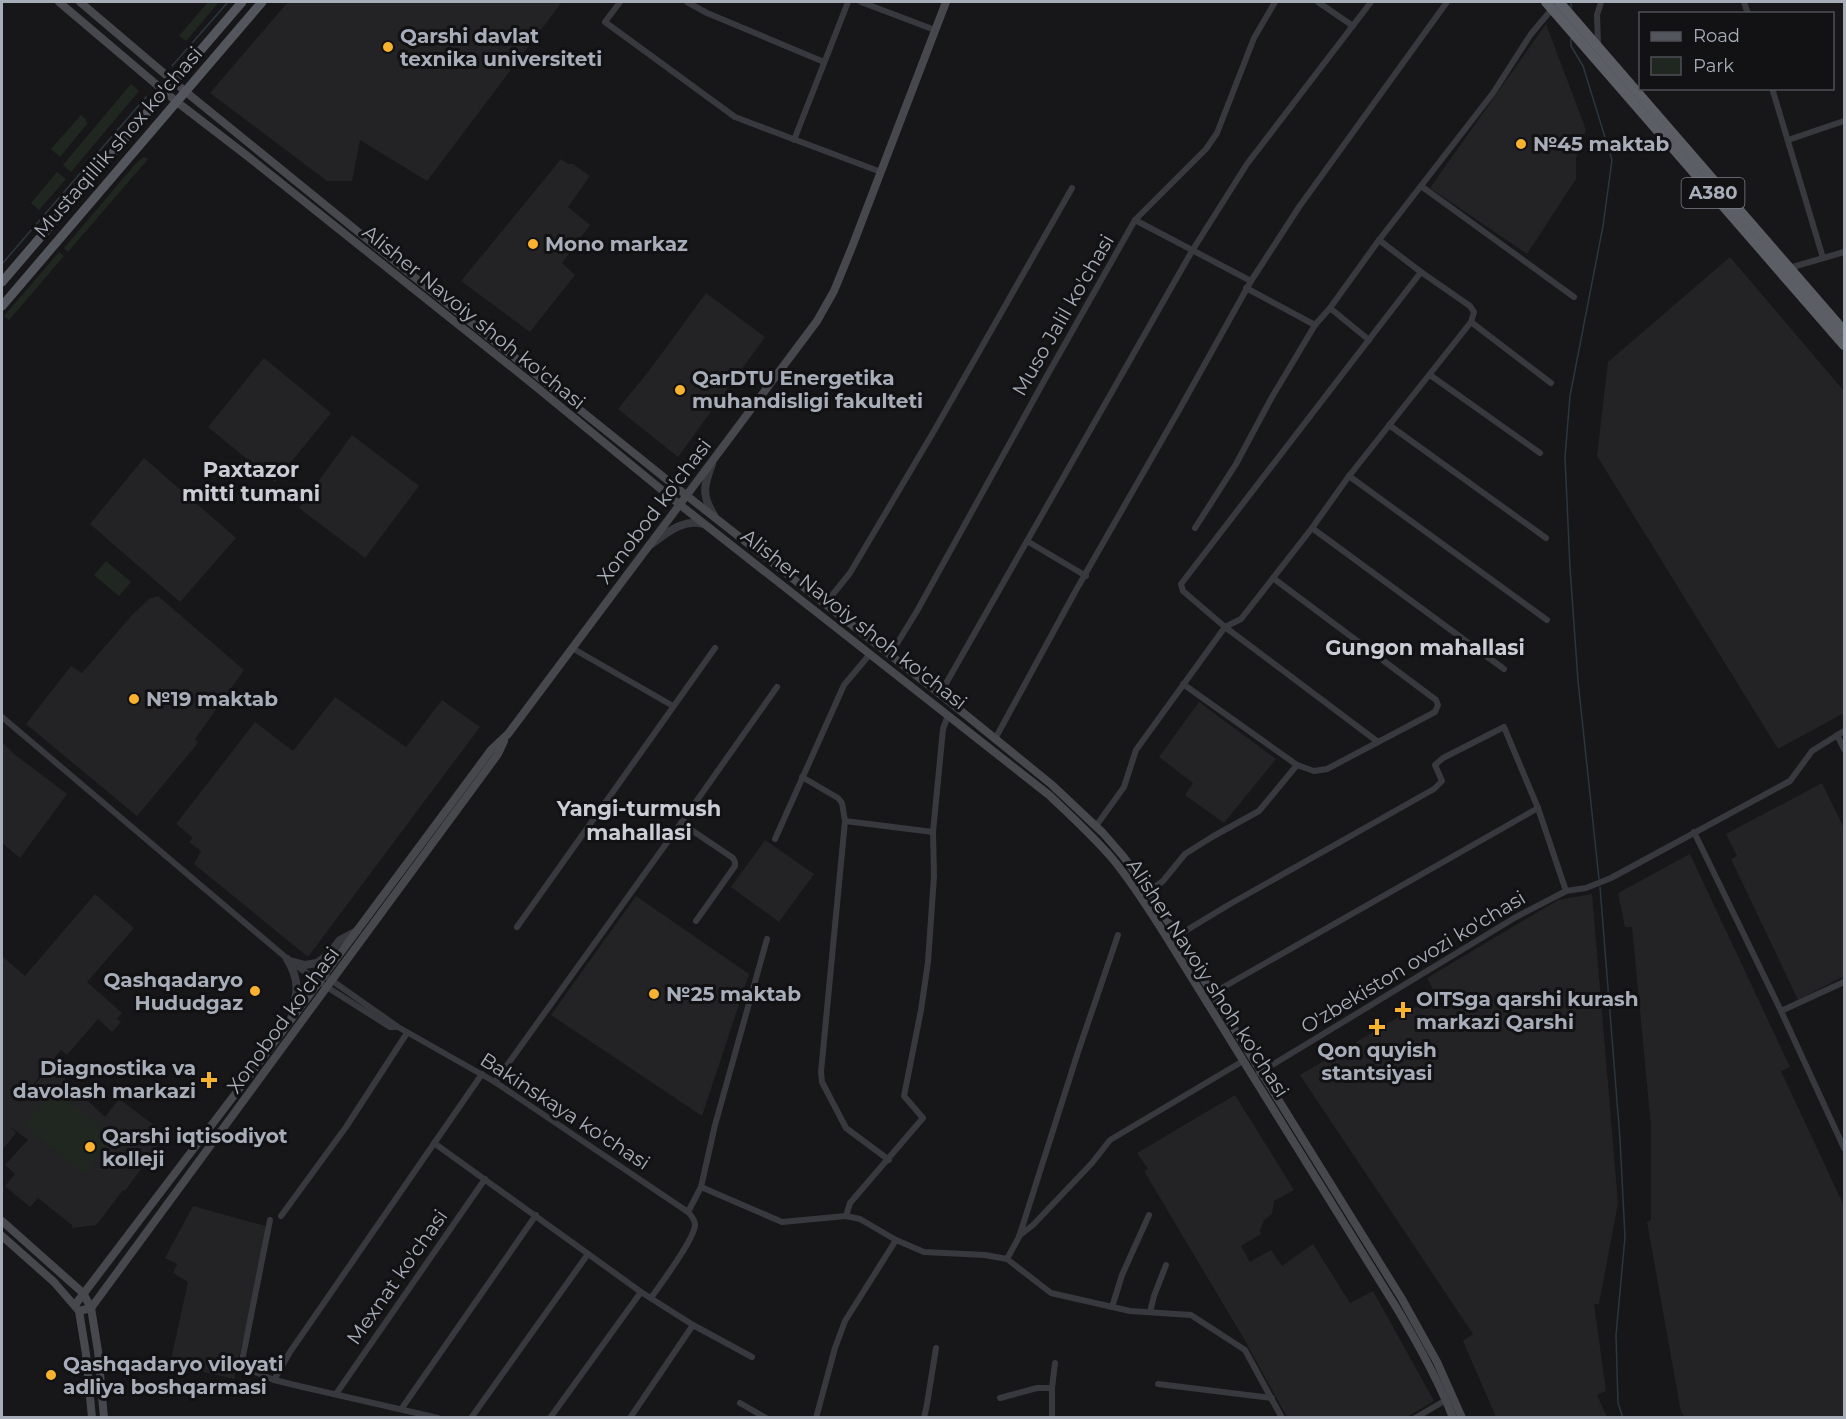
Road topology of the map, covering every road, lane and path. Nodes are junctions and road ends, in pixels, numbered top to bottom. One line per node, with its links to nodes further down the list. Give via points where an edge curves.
1 (58, 2): 22 (main road, Alisher Navoiy shoh ko'chasi)
2 (80, 2): 20 (main road, Alisher Navoiy shoh ko'chasi)
3 (242, 2): 20 (main road, Mustaqillik shox ko'chasi)
4 (262, 2): 23 (main road, Mustaqillik shox ko'chasi)
5 (620, 2): 26 (street, via 605,22 735,117)
6 (687, 2): 19 (street)
7 (848, 2): 19 (street)
8 (861, 2): 17 (street)
9 (946, 2): 17 (main road, Xonobod ko'chasi)
10 (1275, 2): 31 (street, Muso Jalil ko'chasi, via 1254,38 1217,133)
11 (1318, 2): 16 (street)
12 (1371, 2): 16 (street)
13 (1447, 2): 40 (street, via 1299,207)
14 (1601, 2): 18 (street, via 1597,15)
15 (1552, 4): 18 (highway, A380); 29 (street, via 1493,93); 50 (highway, A380, via 1580,42)
16 (1353, 26): 35 (street, via 1247,164)
17 (934, 30): 28 (main road, Xonobod ko'chasi)
18 (1598, 47): 38 (highway, A380)
19 (824, 62): 26 (street)
20 (173, 81): 22 (main road, Mustaqillik shox ko'chasi); 23 (main road, Alisher Navoiy shoh ko'chasi)
21 (1773, 90): 27 (street)
22 (165, 91): 24 (main road, Alisher Navoiy shoh ko'chasi); 41 (main road, Mustaqillik shox ko'chasi)
23 (186, 92): 24 (main road, Mustaqillik shox ko'chasi); 32 (main road, Alisher Navoiy shoh ko'chasi)
24 (177, 102): 33 (main road, Alisher Navoiy shoh ko'chasi); 44 (main road, Mustaqillik shox ko'chasi)
25 (1845, 121): 27 (street)
26 (794, 140): 28 (street)
27 (1788, 140): 37 (street)
28 (881, 172): 56 (main road, Xonobod ko'chasi, via 834,291 817,321)
29 (1421, 186): 34 (street); 43 (street)
30 (1071, 188): 69 (street, via 934,431 850,573)
31 (1136, 220): 35 (street); 75 (street, Muso Jalil ko'chasi)
32 (344, 221): 33 (street); 53 (main road, Alisher Navoiy shoh ko'chasi)
33 (338, 230): 53 (main road, Alisher Navoiy shoh ko'chasi)
34 (1379, 240): 39 (street); 45 (street)
35 (1192, 251): 40 (street); 65 (street)
36 (1845, 252): 37 (street)
37 (1823, 258): 38 (street)
38 (1790, 268): 48 (highway, A380)
39 (1421, 272): 46 (street, via 1470,306 1474,312); 49 (street)
40 (1251, 281): 42 (street)
41 (2, 282)
42 (1246, 288): 47 (street); 67 (street)
43 (1574, 297)
44 (2, 306)
45 (1330, 308): 47 (street); 49 (street)
46 (1471, 322): 51 (street); 52 (street)
47 (1315, 325): 62 (street)
48 (1845, 331)
49 (1369, 340): 71 (street, via 1181,584 1183,591)
50 (1845, 345)
51 (1430, 375): 54 (street); 55 (street)
52 (1551, 383)
53 (552, 394): 58 (main road, Alisher Navoiy shoh ko'chasi, via 607,430); 59 (main road, Alisher Navoiy shoh ko'chasi)
54 (1389, 425): 57 (street); 64 (street)
55 (1540, 453)
56 (716, 455): 58 (main road, Xonobod ko'chasi); 60 (street, via 704,494)
57 (1349, 476): 63 (street); 70 (street)
58 (686, 495): 59 (main road, Xonobod ko'chasi); 60 (main road, Alisher Navoiy shoh ko'chasi)
59 (679, 504): 61 (main road, Alisher Navoiy shoh ko'chasi); 66 (main road, Xonobod ko'chasi)
60 (716, 519): 69 (main road, Alisher Navoiy shoh ko'chasi)
61 (709, 526): 66 (street, via 686,523); 74 (main road, Alisher Navoiy shoh ko'chasi)
62 (1195, 528)
63 (1312, 528): 68 (street); 76 (street)
64 (1545, 538)
65 (1027, 541): 67 (street); 81 (street)
66 (646, 548): 72 (main road, Xonobod ko'chasi)
67 (1086, 576): 88 (street)
68 (1273, 578): 71 (street, via 1241,619); 89 (street, via 1436,700 1435,712)
69 (825, 604): 75 (main road, Alisher Navoiy shoh ko'chasi)
70 (1547, 620)
71 (1225, 627): 78 (street); 89 (street)
72 (572, 648): 82 (street); 87 (main road, Xonobod ko'chasi)
73 (715, 648): 82 (street)
74 (870, 654): 80 (main road, Alisher Navoiy shoh ko'chasi); 92 (street, via 844,685)
75 (890, 655): 77 (main road, Alisher Navoiy shoh ko'chasi)
76 (1504, 669)
77 (927, 684): 80 (street); 81 (main road, Alisher Navoiy shoh ko'chasi)
78 (1183, 684): 91 (street); 96 (street, via 1136,750 1124,787)
79 (777, 687): 95 (street)
80 (920, 693): 83 (main road, Alisher Navoiy shoh ko'chasi)
81 (940, 694): 88 (main road, Alisher Navoiy shoh ko'chasi)
82 (674, 706): 103 (street)
83 (948, 715): 97 (street); 115 (main road, Alisher Navoiy shoh ko'chasi, via 1049,795 1112,858)
84 (2, 717): 108 (street, Bakinskaya ko'chasi)
85 (1845, 731): 86 (street, O'zbekiston ovozi ko'chasi)
86 (1838, 735): 90 (street); 98 (street, O'zbekiston ovozi ko'chasi, via 1812,750 1790,781)
87 (505, 738): 104 (main road, Xonobod ko'chasi, via 491,750); 109 (main road, Xonobod ko'chasi, via 498,754)
88 (995, 739): 96 (main road, Alisher Navoiy shoh ko'chasi)
89 (1378, 742): 91 (street, via 1327,770 1314,771)
90 (1845, 749)
91 (1297, 765): 100 (street, via 1259,811 1185,855 1163,882)
92 (802, 777): 94 (street, via 838,798); 99 (street)
93 (1538, 808): 101 (street); 106 (street, via 1504,728 1443,758 1435,765 1442,781 1434,789); 111 (street)
94 (845, 821): 97 (street); 121 (street, via 822,1082 846,1128)
95 (681, 823): 102 (street, via 735,862); 118 (street)
96 (1096, 826): 100 (main road, Alisher Navoiy shoh ko'chasi)
97 (933, 832): 121 (street, via 928,962 904,1096 923,1118)
98 (1694, 832): 101 (street, O'zbekiston ovozi ko'chasi, via 1611,878); 112 (street)
99 (775, 839)
100 (1149, 891): 106 (main road, Alisher Navoiy shoh ko'chasi)
101 (1566, 891): 117 (street, O'zbekiston ovozi ko'chasi, via 1516,917)
102 (696, 921)
103 (517, 927)
104 (358, 930): 108 (street, via 339,940 317,963 304,965); 109 (main road, Xonobod ko'chasi)
105 (1118, 935): 132 (street)
106 (1178, 936): 111 (main road, Alisher Navoiy shoh ko'chasi)
107 (767, 939): 123 (street)
108 (288, 959): 109 (street, Bakinskaya ko'chasi); 113 (street, via 297,984)
109 (326, 981): 113 (main road, Xonobod ko'chasi); 114 (street, Bakinskaya ko'chasi, via 390,1027); 142 (main road, Xonobod ko'chasi)
110 (1845, 982): 112 (street)
111 (1213, 993): 115 (main road, Alisher Navoiy shoh ko'chasi)
112 (1782, 1011): 120 (street)
113 (291, 1020): 138 (main road, Xonobod ko'chasi)
114 (407, 1033): 116 (street, Bakinskaya ko'chasi); 127 (street, via 346,1127)
115 (1247, 1059): 117 (main road, Alisher Navoiy shoh ko'chasi); 132 (street, via 1110,1140)
116 (482, 1074): 118 (street, Bakinskaya ko'chasi); 119 (street)
117 (1257, 1075): 154 (main road, Alisher Navoiy shoh ko'chasi, via 1417,1343); 171 (main road, Alisher Navoiy shoh ko'chasi, via 1401,1299 1437,1362)
118 (495, 1082): 124 (street, Bakinskaya ko'chasi)
119 (434, 1143): 122 (street); 148 (street)
120 (1845, 1148)
121 (888, 1160): 128 (street, via 850,1203)
122 (485, 1179): 125 (street); 151 (street, Mexnat ko'chasi)
123 (701, 1187): 124 (street); 128 (street, via 782,1222)
124 (688, 1212): 139 (street, via 695,1226 691,1238)
125 (536, 1215): 134 (street); 156 (street)
126 (1149, 1215): 140 (street)
127 (281, 1216)
128 (846, 1216): 133 (street, via 860,1219)
129 (270, 1220): 148 (street, via 241,1366)
130 (2, 1221): 138 (main road)
131 (2, 1236): 141 (main road)
132 (1019, 1237): 135 (street)
133 (896, 1240): 135 (street, via 924,1251); 165 (street, via 845,1321)
134 (588, 1254): 137 (street); 161 (street)
135 (1007, 1259): 140 (street, via 1051,1293)
136 (1166, 1265): 143 (street)
137 (641, 1292): 139 (street); 162 (street)
138 (83, 1293): 141 (main road, Xonobod ko'chasi); 142 (main road)
139 (651, 1298): 144 (street)
140 (1112, 1307): 143 (street)
141 (77, 1308): 142 (main road); 158 (main road)
142 (91, 1308): 159 (main road)
143 (1150, 1312): 153 (street, via 1191,1315 1245,1350)
144 (693, 1325): 146 (street); 163 (street)
145 (936, 1348): 166 (street)
146 (752, 1357)
147 (1055, 1363): 150 (street)
148 (274, 1380): 151 (street)
149 (1158, 1384): 153 (street)
150 (1052, 1388): 152 (street); 167 (street)
151 (336, 1394): 156 (street)
152 (1000, 1398)
153 (1272, 1398): 168 (street)
154 (1446, 1400): 169 (street); 170 (main road, Alisher Navoiy shoh ko'chasi)
155 (740, 1403): 164 (street)
156 (402, 1408): 157 (street)
157 (427, 1416): 160 (street)
158 (92, 1418)
159 (104, 1418)
160 (438, 1418)
161 (471, 1418)
162 (550, 1418)
163 (630, 1418)
164 (766, 1418)
165 (816, 1418)
166 (924, 1418)
167 (1052, 1418)
168 (1282, 1418)
169 (1415, 1418)
170 (1453, 1418)
171 (1462, 1418)

